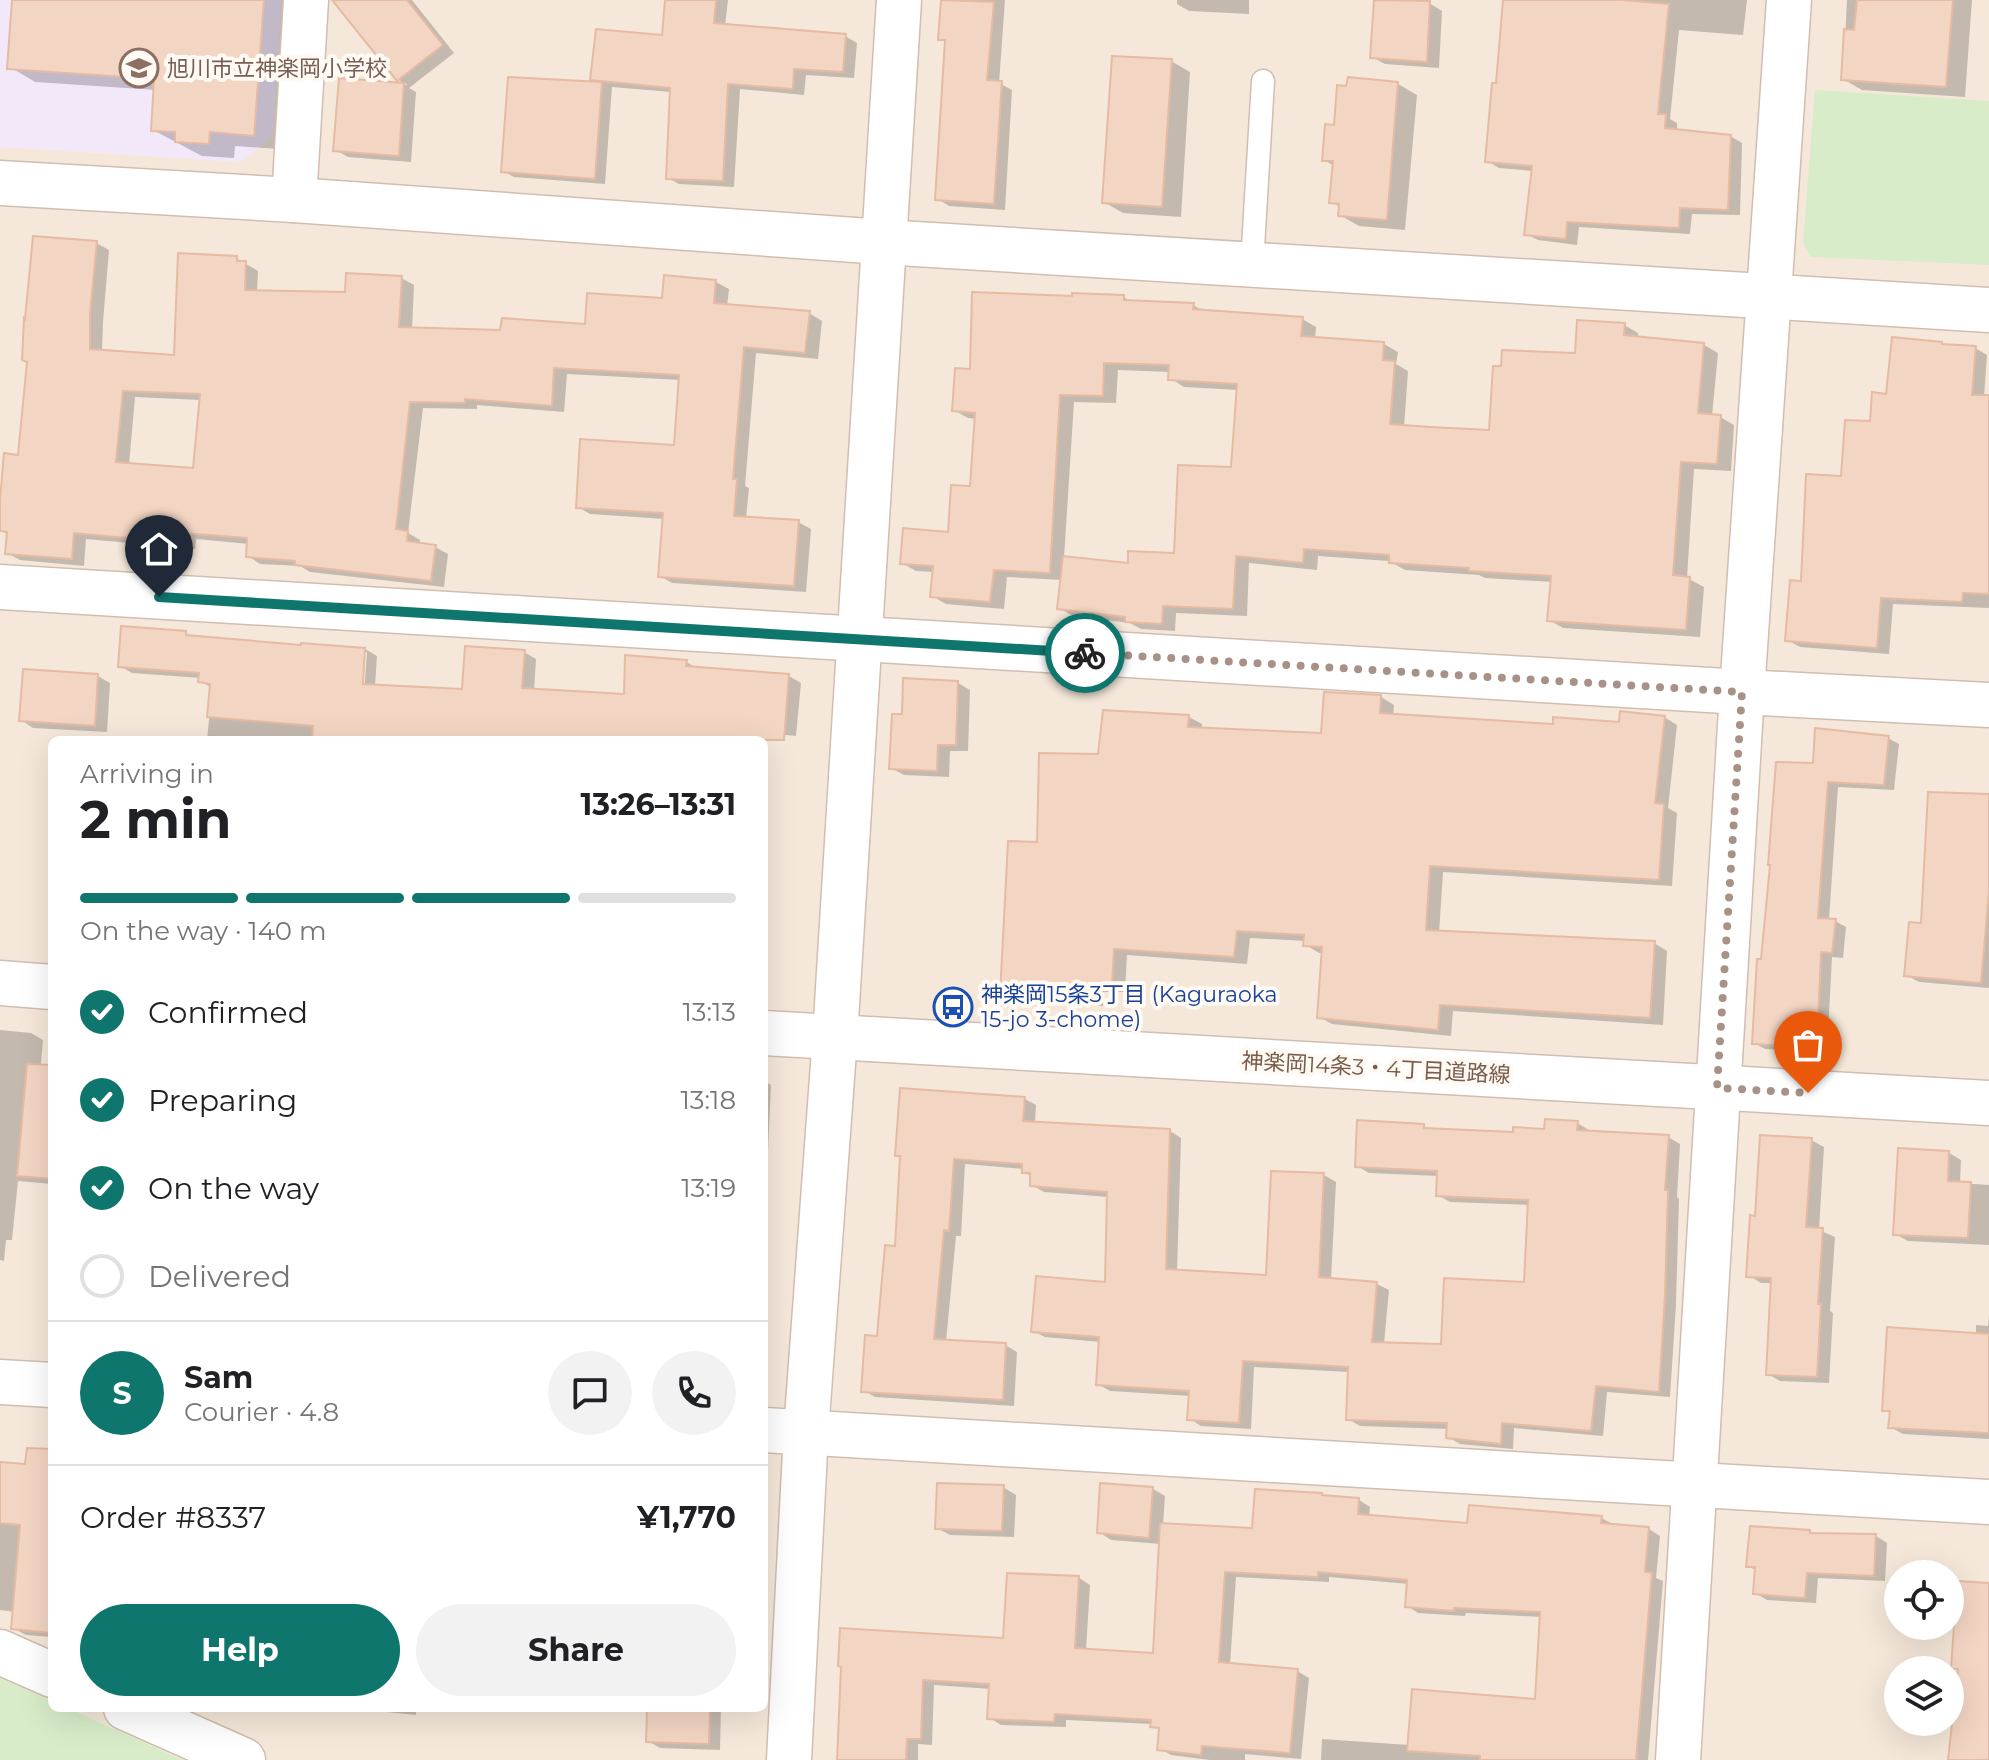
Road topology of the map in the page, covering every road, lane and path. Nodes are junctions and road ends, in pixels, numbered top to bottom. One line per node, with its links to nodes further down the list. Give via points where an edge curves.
1 (306, 0): 6 (street)
2 (899, 0): 7 (street)
3 (1789, 0): 9 (street)
4 (1263, 81): 8 (lane)
5 (0, 183): 6 (street)
6 (294, 200): 7 (street)
7 (883, 242): 8 (street); 12 (street)
8 (1252, 264): 9 (street)
9 (1770, 296): 10 (street); 13 (street)
10 (1989, 310)
11 (0, 587): 12 (street)
12 (859, 639): 13 (street); 18 (street)
13 (1742, 692): 14 (street); 19 (street)
14 (1989, 705)
15 (0, 983): 16 (street)
16 (48, 987)
17 (768, 1033): 18 (street, 神楽岡14条3・4丁目道路線)
18 (835, 1037): 19 (street, 神楽岡14条3・4丁目道路線); 23 (street)
19 (1717, 1088): 20 (street, 神楽岡14条3・4丁目道路線); 24 (street)
20 (1989, 1103)
21 (0, 1382): 22 (street)
22 (48, 1385)
23 (785, 1431): 24 (street); 30 (street)
24 (1694, 1484): 25 (street); 31 (street)
25 (1989, 1502)
26 (0, 1652): 27 (street)
27 (48, 1673)
28 (135, 1712): 29 (street)
29 (243, 1760)
30 (789, 1760)
31 (1678, 1760)

